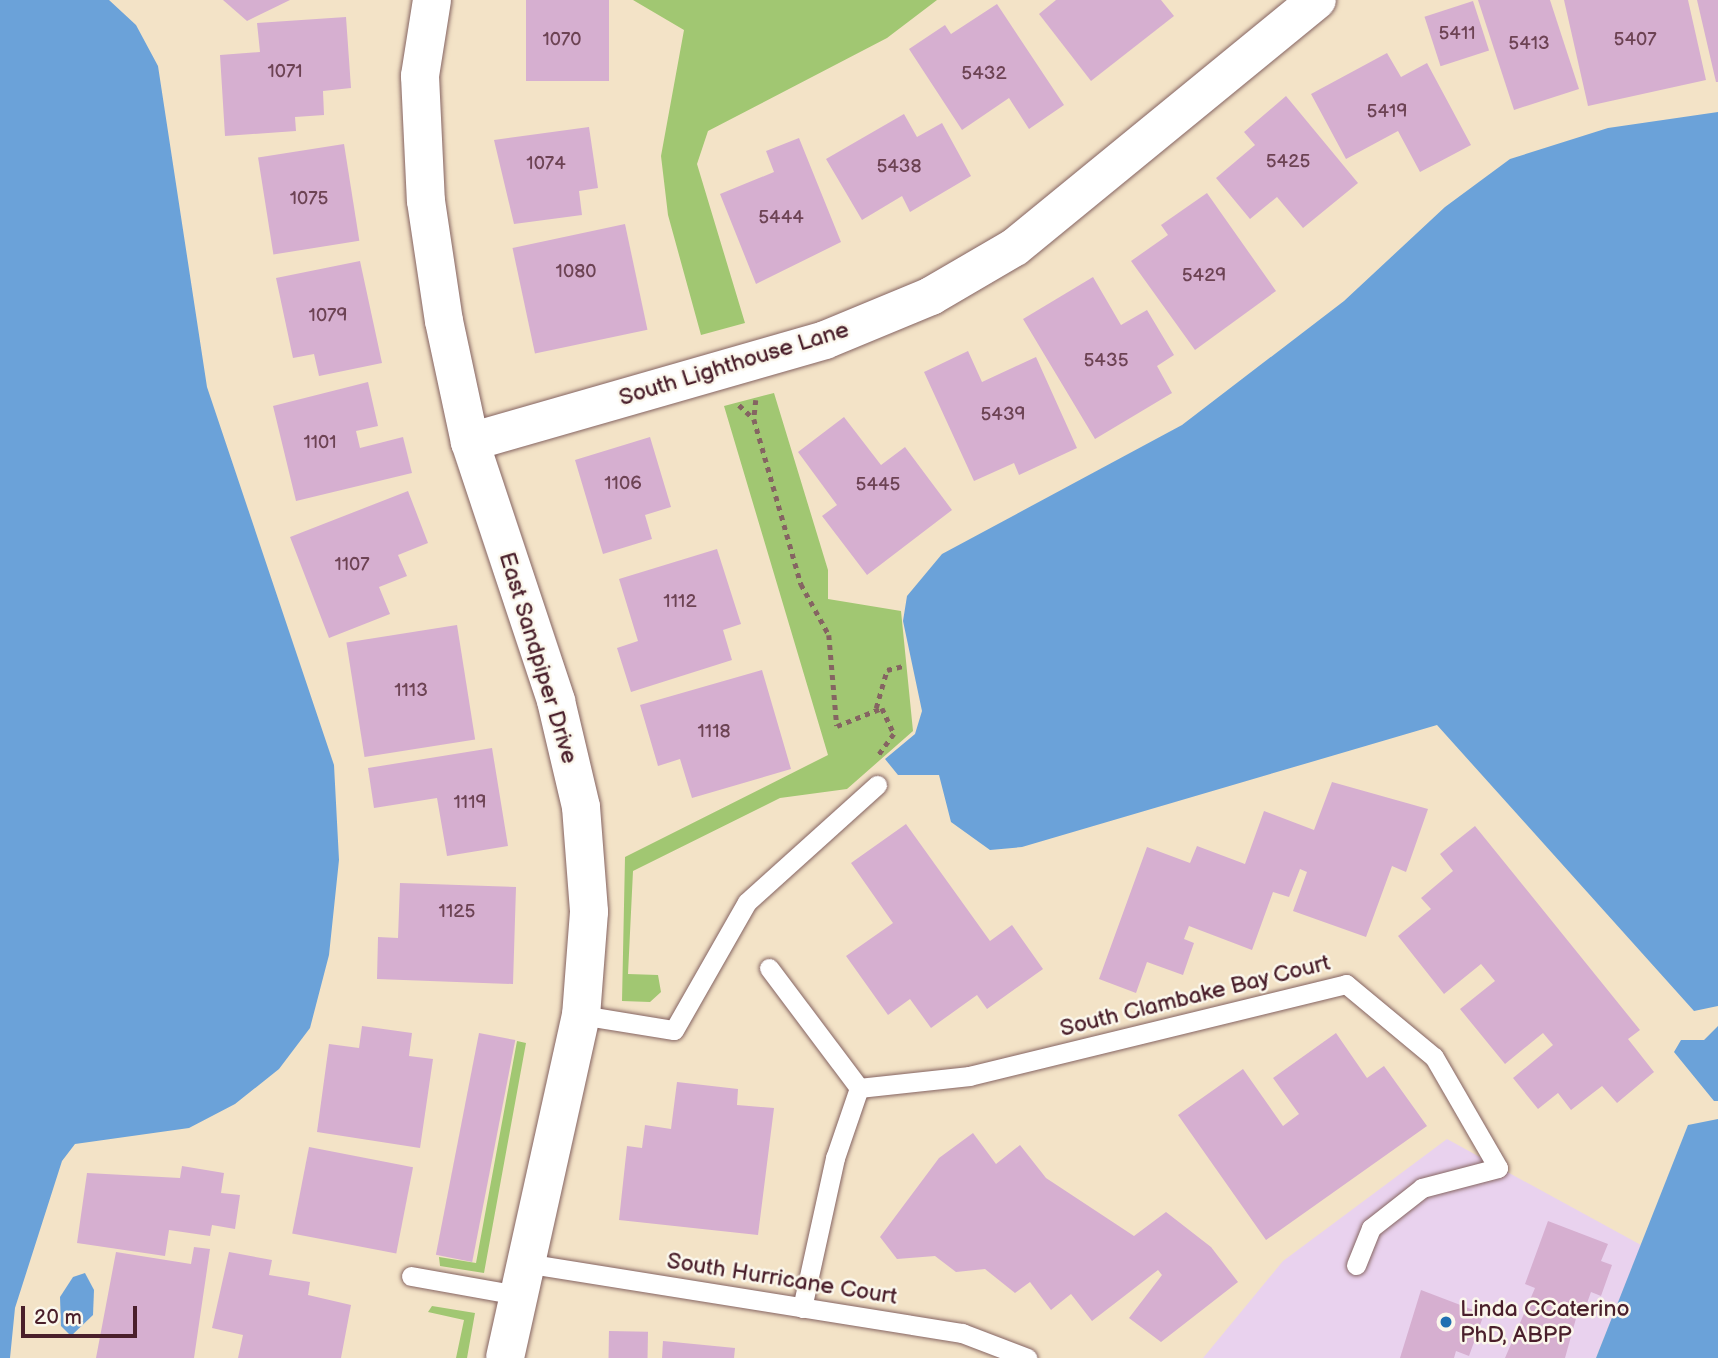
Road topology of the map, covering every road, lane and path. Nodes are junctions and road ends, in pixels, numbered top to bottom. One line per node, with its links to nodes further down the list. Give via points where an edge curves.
1 (432, 0): 4 (street, East Sandpiper Drive, via 420,76 426,201)
2 (1317, 0): 3 (street, South Lighthouse Lane, via 1015,247 931,296 825,340)
3 (753, 361): 4 (street, South Lighthouse Lane); 6 (path, via 757,430 801,584 829,635 837,726)
4 (470, 442): 10 (street, East Sandpiper Drive, via 556,701 581,807 589,912)
5 (903, 666): 6 (path, via 887,670)
6 (876, 708): 7 (path, via 889,714 894,734)
7 (867, 765)
8 (877, 785): 10 (lane, via 747,902 674,1030)
9 (769, 968): 11 (lane)
10 (580, 1015): 14 (street, East Sandpiper Drive)
11 (859, 1088): 12 (lane, South Clambake Bay Court, via 969,1076 1346,984 1434,1057 1498,1168 1422,1188 1371,1228); 15 (lane, via 835,1158)
12 (1356, 1265)
13 (411, 1276): 14 (lane, South Hurricane Court)
14 (522, 1279): 15 (lane, South Hurricane Court); 16 (street, East Sandpiper Drive)
15 (802, 1308): 17 (lane, South Hurricane Court, via 962,1333)
16 (505, 1358)
17 (1027, 1358)

